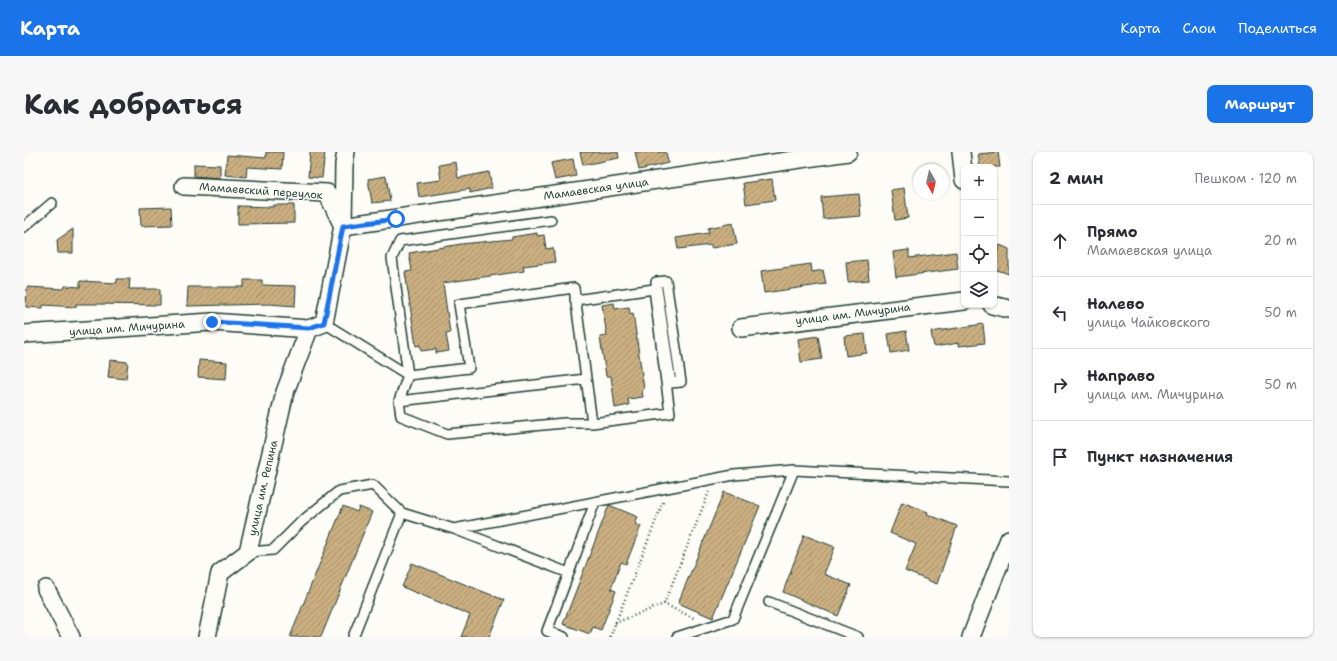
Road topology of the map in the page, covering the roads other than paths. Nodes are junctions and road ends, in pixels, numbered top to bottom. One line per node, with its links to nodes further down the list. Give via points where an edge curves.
1 (346, 152): 8 (street, улица им. Репина)
2 (848, 152): 8 (street, Мамаевская улица)
3 (961, 152): 4 (street)
4 (962, 164)
5 (184, 186): 8 (street, Мамаевский переулок, via 327,193)
6 (52, 203): 9 (lane)
7 (551, 220): 17 (lane, via 400,241 392,258)
8 (343, 226): 14 (street, улица им. Репина)
9 (24, 227)
10 (575, 300): 17 (lane, via 574,288 459,304 469,368); 18 (lane); 21 (lane, via 654,289 670,413)
11 (961, 301): 15 (street, улица им. Мичурина)
12 (997, 306): 13 (street)
13 (1009, 309)
14 (317, 326): 16 (street, улица им. Мичурина, via 212,322); 17 (lane); 28 (street, улица им. Репина, via 285,392)
15 (741, 328)
16 (24, 334)
17 (408, 375): 20 (lane)
18 (586, 379): 20 (lane); 21 (lane)
19 (681, 382): 19 (lane, via 671,383 656,282 666,281)
20 (399, 401): 21 (lane, via 401,416 447,434 564,423)
21 (592, 423)
22 (794, 470): 23 (lane); 24 (lane, via 734,474); 36 (lane, via 733,619)
23 (1009, 481)
24 (595, 502): 26 (lane); 29 (lane)
25 (402, 513): 26 (lane); 28 (lane, via 372,485 338,492 273,550); 34 (lane)
26 (454, 530): 29 (lane)
27 (1009, 539): 38 (street)
28 (248, 552): 33 (street, via 220,573)
29 (569, 573): 35 (lane, via 547,630)
30 (46, 589): 32 (street)
31 (769, 602): 37 (lane)
32 (71, 637)
33 (207, 637)
34 (353, 637)
35 (564, 637)
36 (677, 637)
37 (858, 637)
38 (971, 637)

